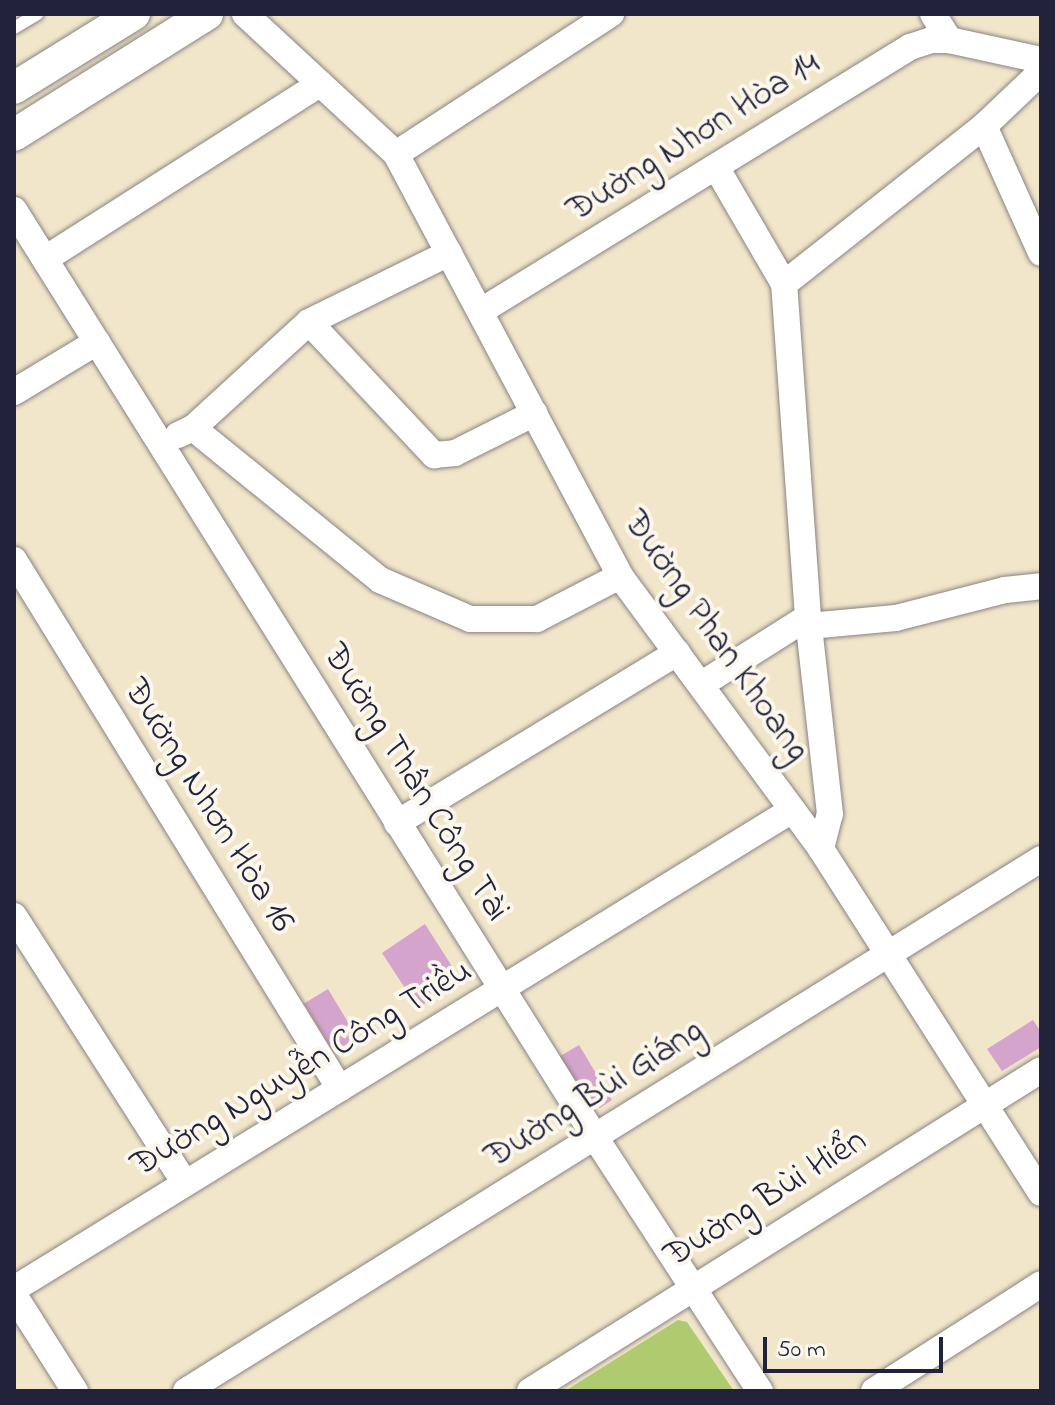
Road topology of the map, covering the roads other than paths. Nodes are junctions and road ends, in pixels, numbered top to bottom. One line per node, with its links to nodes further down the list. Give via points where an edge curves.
1 (37, 14): 7 (lane)
2 (134, 14): 12 (street)
3 (207, 14): 14 (street)
4 (245, 14): 11 (street, Đường Phan Khoang)
5 (611, 14): 15 (street)
6 (933, 14): 8 (street)
7 (14, 28)
8 (949, 40): 9 (street); 16 (street, Đường Nhơn Hòa 14, via 910,47)
9 (1041, 60)
10 (1041, 72): 13 (street)
11 (320, 84): 15 (street, Đường Phan Khoang); 20 (street)
12 (14, 88)
13 (984, 126): 19 (street); 21 (street)
14 (14, 135)
15 (396, 154): 18 (street, Đường Phan Khoang)
16 (716, 167): 21 (street); 22 (street, Đường Nhơn Hòa 14)
17 (14, 210): 20 (street, Đường Thân Công Tài)
18 (449, 253): 22 (street, Đường Phan Khoang); 23 (street)
19 (1041, 253)
20 (45, 259): 24 (street, Đường Thân Công Tài)
21 (784, 284): 32 (street)
22 (481, 311): 26 (street, Đường Phan Khoang)
23 (309, 322): 26 (street, via 426,463); 27 (street)
24 (97, 342): 25 (street); 28 (street, Đường Thân Công Tài)
25 (14, 392)
26 (535, 413): 30 (street, Đường Phan Khoang)
27 (193, 428): 28 (street); 30 (street, via 380,580 470,619 537,619)
28 (160, 442): 36 (street, Đường Thân Công Tài)
29 (14, 560): 43 (street, Đường Nhơn Hòa 16)
30 (620, 576): 33 (street, Đường Phan Khoang)
31 (1041, 586): 32 (street, via 896,618)
32 (809, 621): 34 (street); 37 (street, via 830,814)
33 (677, 653): 34 (street, Đường Phan Khoang); 36 (street)
34 (702, 684): 35 (street, Đường Phan Khoang)
35 (792, 810): 37 (street, Đường Phan Khoang); 41 (street, Đường Nguyễn Công Triều)
36 (397, 823): 41 (street, Đường Thân Công Tài)
37 (821, 849): 40 (street, Đường Phan Khoang)
38 (1041, 859): 40 (street, Đường Bùi Giáng)
39 (14, 916): 46 (street)
40 (890, 955): 44 (street, Đường Phan Khoang); 45 (street, Đường Bùi Giáng)
41 (502, 989): 43 (street, Đường Nguyễn Công Triều); 45 (street, Đường Thân Công Tài)
42 (1041, 1070): 44 (street, Đường Bùi Hiển)
43 (340, 1089): 46 (street, Đường Nguyễn Công Triều)
44 (986, 1106): 47 (street, Đường Phan Khoang); 49 (street, Đường Bùi Hiển)
45 (595, 1137): 49 (street, Đường Thân Công Tài); 53 (street, Đường Bùi Giáng)
46 (185, 1183): 50 (street, Đường Nguyễn Công Triều)
47 (1041, 1193)
48 (1041, 1284): 56 (street)
49 (694, 1285): 54 (street, Đường Bùi Hiển); 55 (street, Đường Thân Công Tài)
50 (14, 1289)
51 (14, 1295): 52 (street)
52 (75, 1391)
53 (186, 1391)
54 (530, 1391)
55 (760, 1391)
56 (874, 1391)

